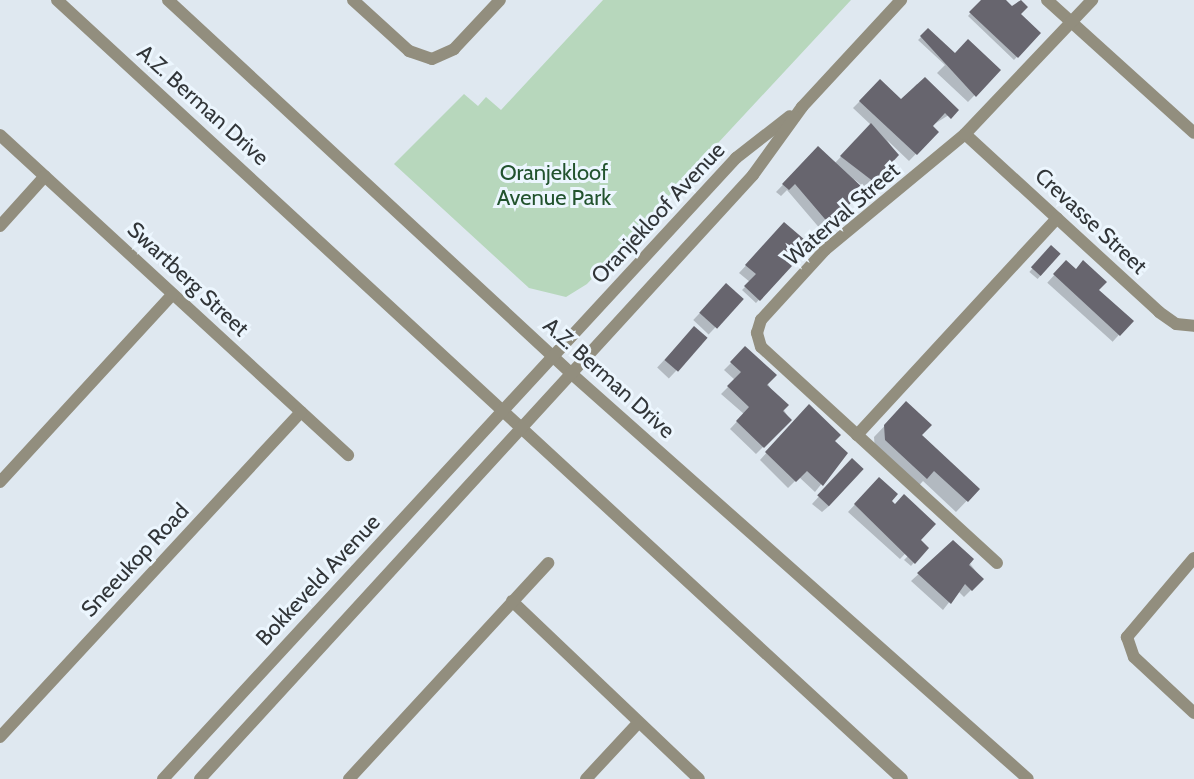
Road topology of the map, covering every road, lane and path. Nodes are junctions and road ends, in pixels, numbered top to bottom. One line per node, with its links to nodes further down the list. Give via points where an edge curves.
1 (57, 0): 20 (street, A.Z. Berman Drive)
2 (168, 0): 18 (street, A.Z. Berman Drive)
3 (353, 0): 4 (street, via 409,51 432,59 454,49)
4 (500, 0)
5 (901, 0): 9 (street, Oranjekloof Avenue)
6 (1047, 0): 8 (street)
7 (1092, 0): 8 (street, Waterval Street)
8 (1072, 23): 10 (street); 11 (street, Waterval Street)
9 (802, 107): 18 (street, Oranjekloof Avenue, via 736,158); 19 (street, Oranjekloof Avenue, via 753,175)
10 (1194, 133)
11 (965, 134): 14 (street, Crevasse Street); 23 (street, Waterval Street, via 825,250 758,326 761,347)
12 (0, 135): 13 (street, Swartberg Street)
13 (45, 177): 15 (street); 16 (street, Swartberg Street)
14 (1057, 218): 17 (street, Crevasse Street, via 1159,312 1182,327); 23 (street)
15 (0, 226)
16 (173, 294): 21 (street, Swartberg Street); 25 (street)
17 (1194, 326)
18 (554, 356): 19 (street, A.Z. Berman Drive); 20 (street, Oranjekloof Avenue)
19 (573, 375): 22 (street, Oranjekloof Avenue); 39 (street, A.Z. Berman Drive)
20 (504, 409): 22 (street, A.Z. Berman Drive); 33 (street, Bokkeveld Avenue)
21 (301, 412): 24 (street, Swartberg Street); 32 (street, Sneeukop Road)
22 (524, 428): 34 (street); 38 (street, A.Z. Berman Drive)
23 (857, 435): 27 (street, Waterval Street)
24 (348, 455)
25 (0, 482)
26 (1194, 558): 30 (street, via 1129,630 1128,645 1134,657)
27 (997, 563)
28 (548, 564): 29 (street)
29 (512, 601): 31 (street); 35 (street)
30 (1194, 713)
31 (638, 723): 36 (street); 37 (street)
32 (0, 737)
33 (163, 779)
34 (200, 779)
35 (349, 779)
36 (586, 779)
37 (699, 779)
38 (902, 779)
39 (1029, 779)

